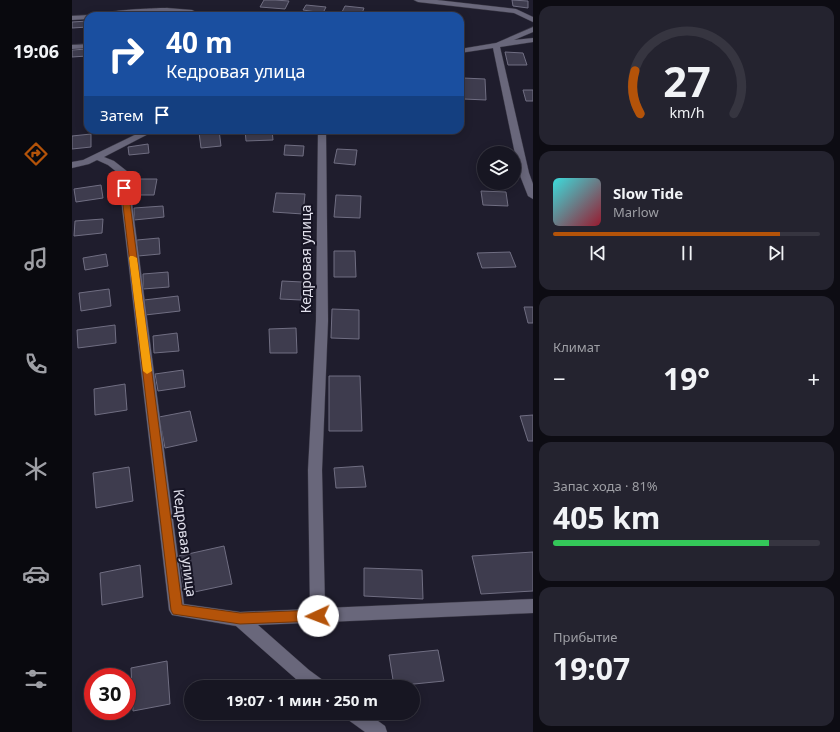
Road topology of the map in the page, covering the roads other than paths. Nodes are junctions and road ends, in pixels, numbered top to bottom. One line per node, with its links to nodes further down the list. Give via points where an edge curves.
1 (418, 0): 6 (street, via 516,12)
2 (144, 12): 3 (street, via 177,9)
3 (193, 12)
4 (84, 17): 5 (street)
5 (72, 18)
6 (533, 20)
7 (533, 29): 10 (street)
8 (533, 40): 10 (street)
9 (84, 46): 11 (street)
10 (496, 46): 12 (street); 17 (street, via 524,174)
11 (72, 47)
12 (464, 50)
13 (144, 134): 15 (street)
14 (322, 134): 19 (street, Кедровая улица, via 322,321 315,470)
15 (97, 157): 16 (street); 20 (street, Кедровая улица, via 123,172 177,610)
16 (72, 165)
17 (533, 196)
18 (533, 606): 19 (street)
19 (318, 616): 20 (street, Кедровая улица)
20 (240, 619): 21 (street)
21 (308, 680)
22 (363, 720): 23 (street)
23 (379, 732)

